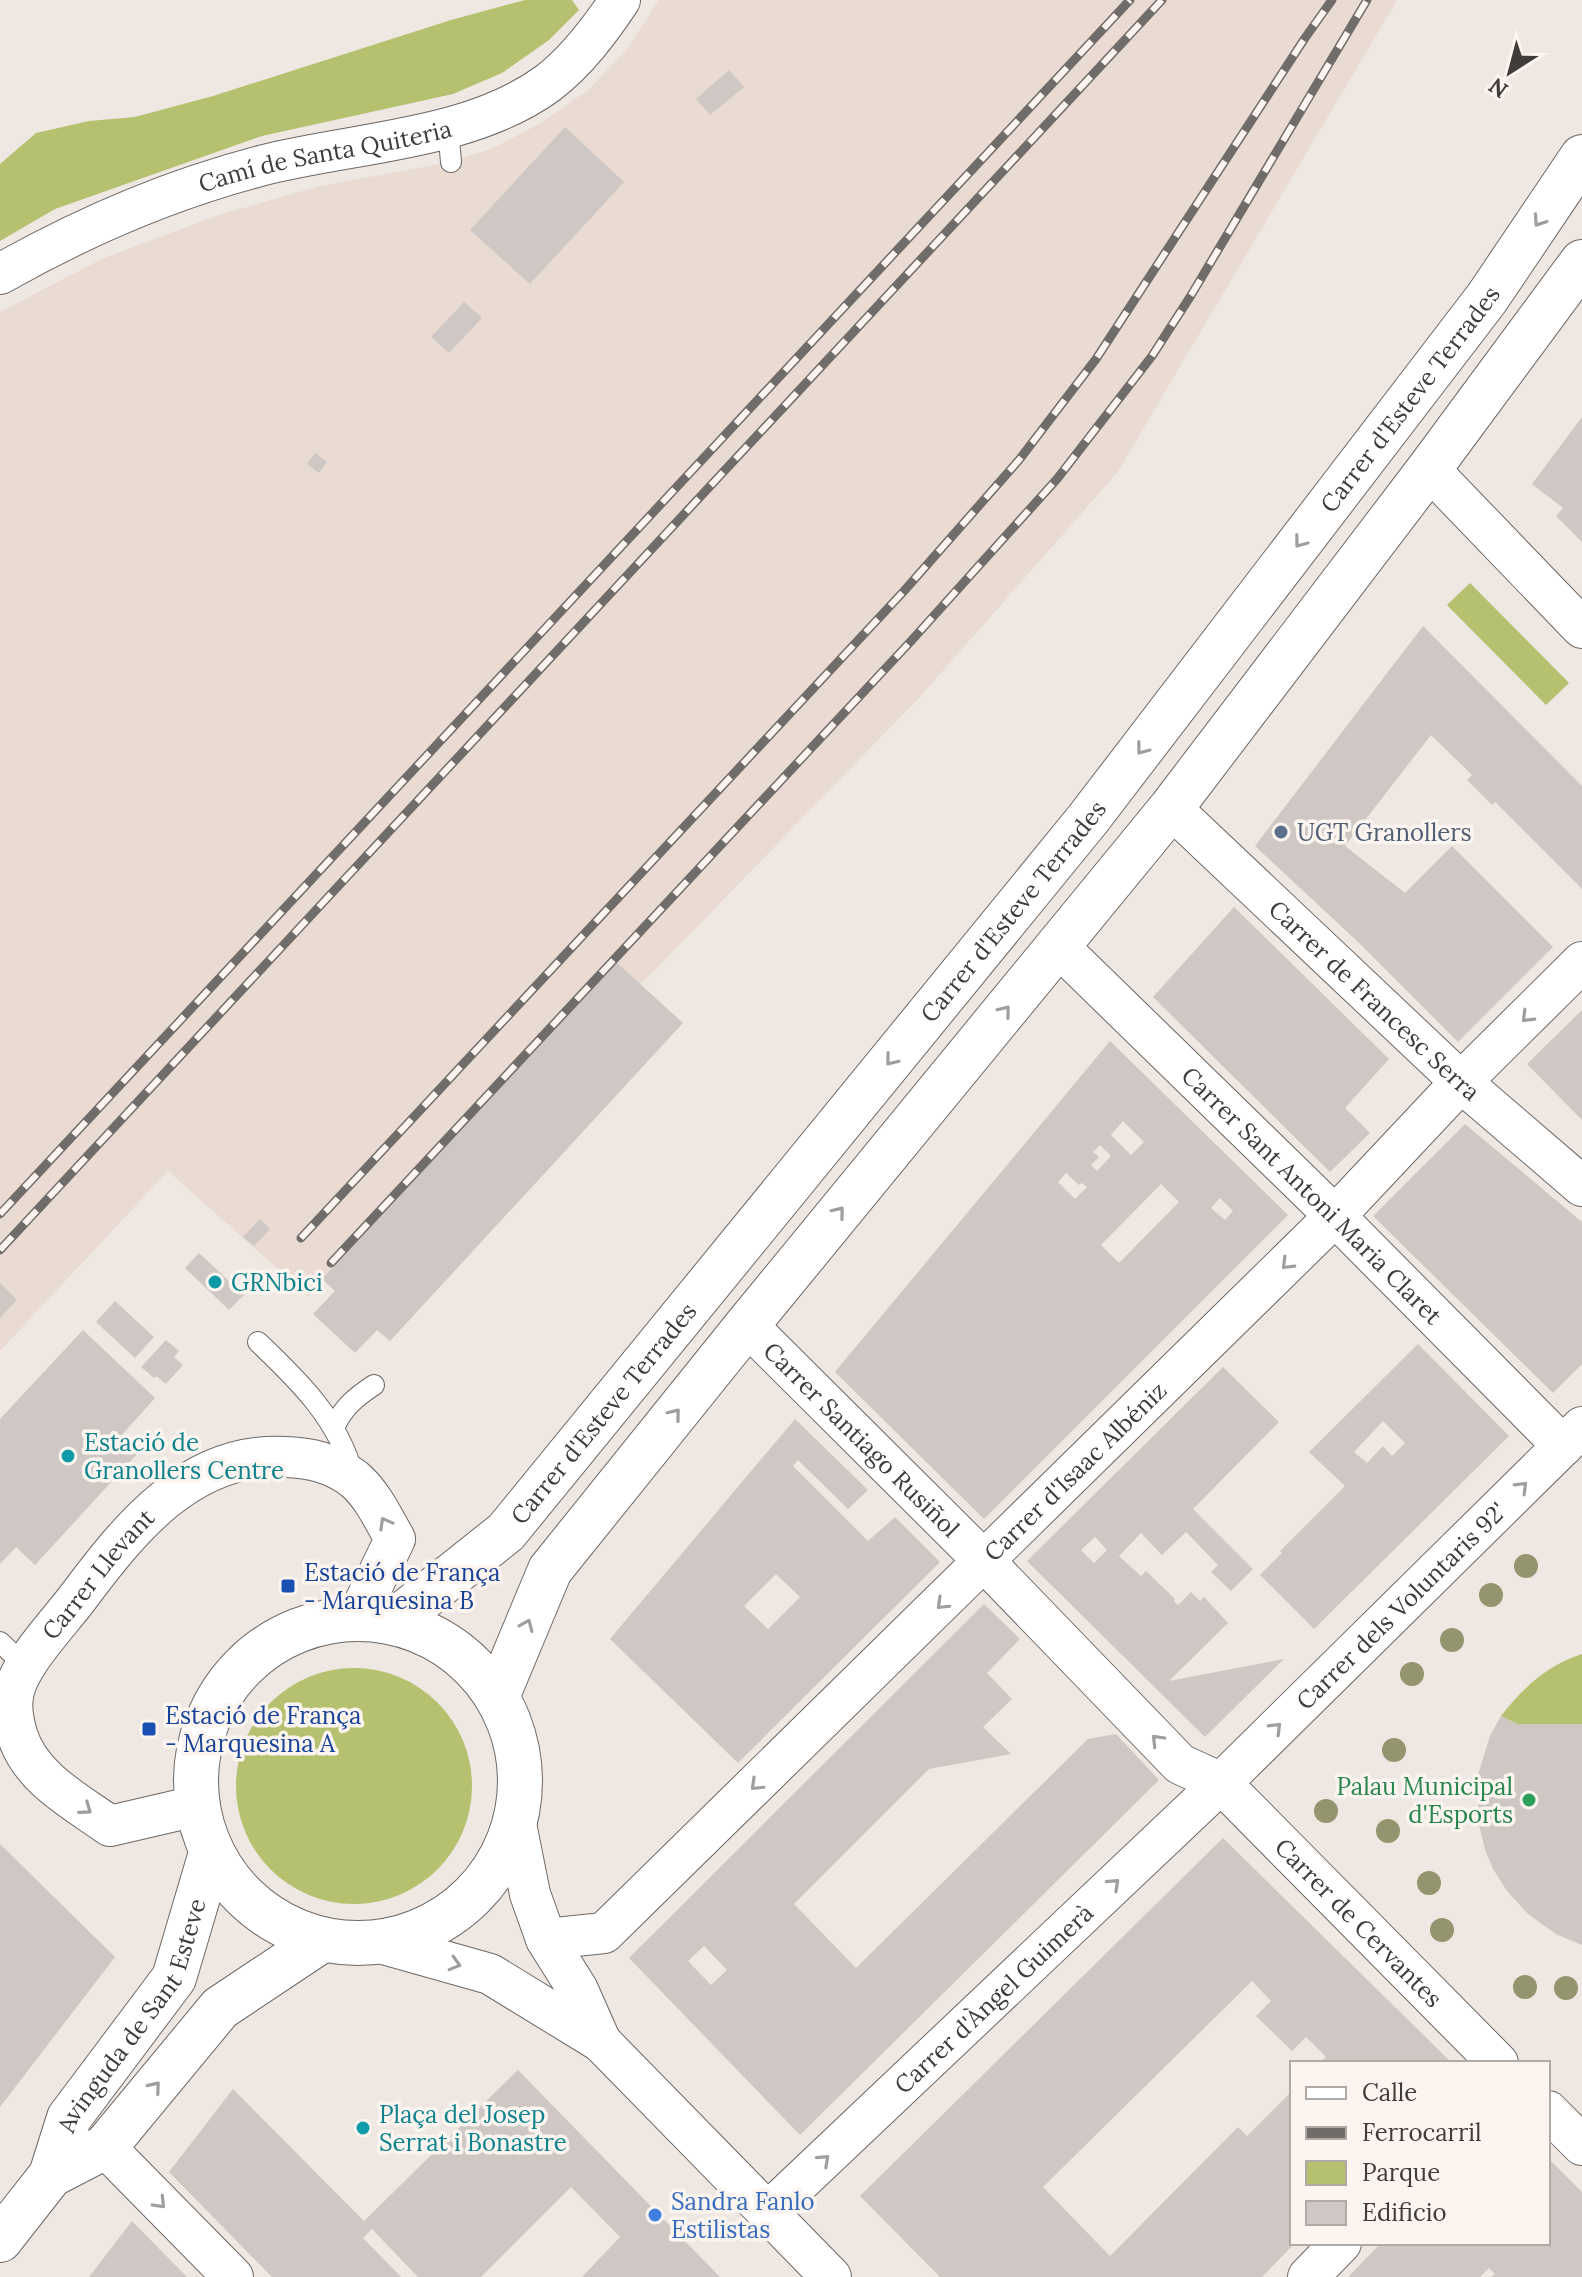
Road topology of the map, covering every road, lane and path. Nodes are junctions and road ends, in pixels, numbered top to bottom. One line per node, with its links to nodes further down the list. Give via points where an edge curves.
1 (620, 0): 4 (street, Camí de Santa Quiteria, via 587,45 549,82 449,145 265,165 123,212)
2 (1582, 157): 20 (street, Carrer d'Esteve Terrades, one-way to 20, via 1487,298 1078,831 506,1532)
3 (1582, 262): 5 (street)
4 (0, 274)
5 (1429, 469): 6 (street); 7 (street)
6 (1582, 628)
7 (1171, 808): 8 (street); 10 (street, Carrer de Francesc Serra)
8 (1058, 946): 12 (street, Carrer Sant Antoni Maria Claret); 13 (street, one-way to 8)
9 (1581, 965): 10 (street, Carrer d'Isaac Albéniz, one-way to 10)
10 (1461, 1082): 11 (street, Carrer de Francesc Serra); 12 (street, Carrer d'Isaac Albéniz)
11 (1582, 1186)
12 (1335, 1216): 17 (street, Carrer Sant Antoni Maria Claret); 19 (street, Carrer d'Isaac Albéniz, one-way to 19)
13 (747, 1325): 19 (street, Carrer Santiago Rusiñol); 22 (street, one-way to 13, via 550,1570)
14 (258, 1342): 16 (lane, via 296,1378)
15 (374, 1385): 16 (lane, via 341,1411)
16 (334, 1428): 18 (lane)
17 (1572, 1437): 24 (street, Carrer dels Voluntaris 92', one-way to 17)
18 (354, 1479): 20 (street, Carrer Llevant, one-way to 18, via 395,1539); 21 (street, Carrer Llevant, via 316,1460 275,1456 238,1461 187,1483 153,1508 114,1549)
19 (985, 1562): 24 (street, Carrer Santiago Rusiñol, one-way to 19, via 1180,1764); 28 (street, Carrer d'Isaac Albéniz, one-way to 28, via 604,1933)
20 (375, 1620): 22 (street, via 434,1637 470,1663); 25 (street, via 307,1625 259,1651 234,1675 200,1736 194,1770)
21 (10, 1674): 23 (street, Carrer Llevant, via 16,1731 24,1752)
22 (497, 1697): 26 (street, via 515,1738 521,1781)
23 (17, 1761): 25 (street, Carrer Llevant, one-way to 25, via 110,1826)
24 (1221, 1783): 32 (street, Carrer de Cervantes); 37 (street, Carrer d'Àngel Guimerà, one-way to 24)
25 (196, 1806): 27 (street)
26 (516, 1824): 28 (street, via 530,1894); 30 (street, via 497,1868 466,1904 426,1930)
27 (211, 1853): 29 (street, via 240,1895 281,1925); 36 (street, Avinguda de Sant Esteve, via 174,1978 69,2118)
28 (546, 1939): 31 (street, via 578,1990)
29 (322, 1940): 30 (street); 35 (street, Avinguda de Sant Esteve, one-way to 29, via 220,2008)
30 (380, 1943): 31 (street, one-way to 31, via 490,1974)
31 (601, 2042): 37 (street)
32 (1496, 2061)
33 (1550, 2113): 34 (street)
34 (1582, 2145)
35 (105, 2147): 36 (street, Avinguda de Sant Esteve); 40 (street, one-way to 40)
36 (51, 2175): 38 (street, Avinguda de Sant Esteve)
37 (767, 2213): 41 (street)
38 (0, 2240)
39 (1339, 2245): 42 (street)
40 (233, 2277)
41 (831, 2277)
42 (1308, 2277)

